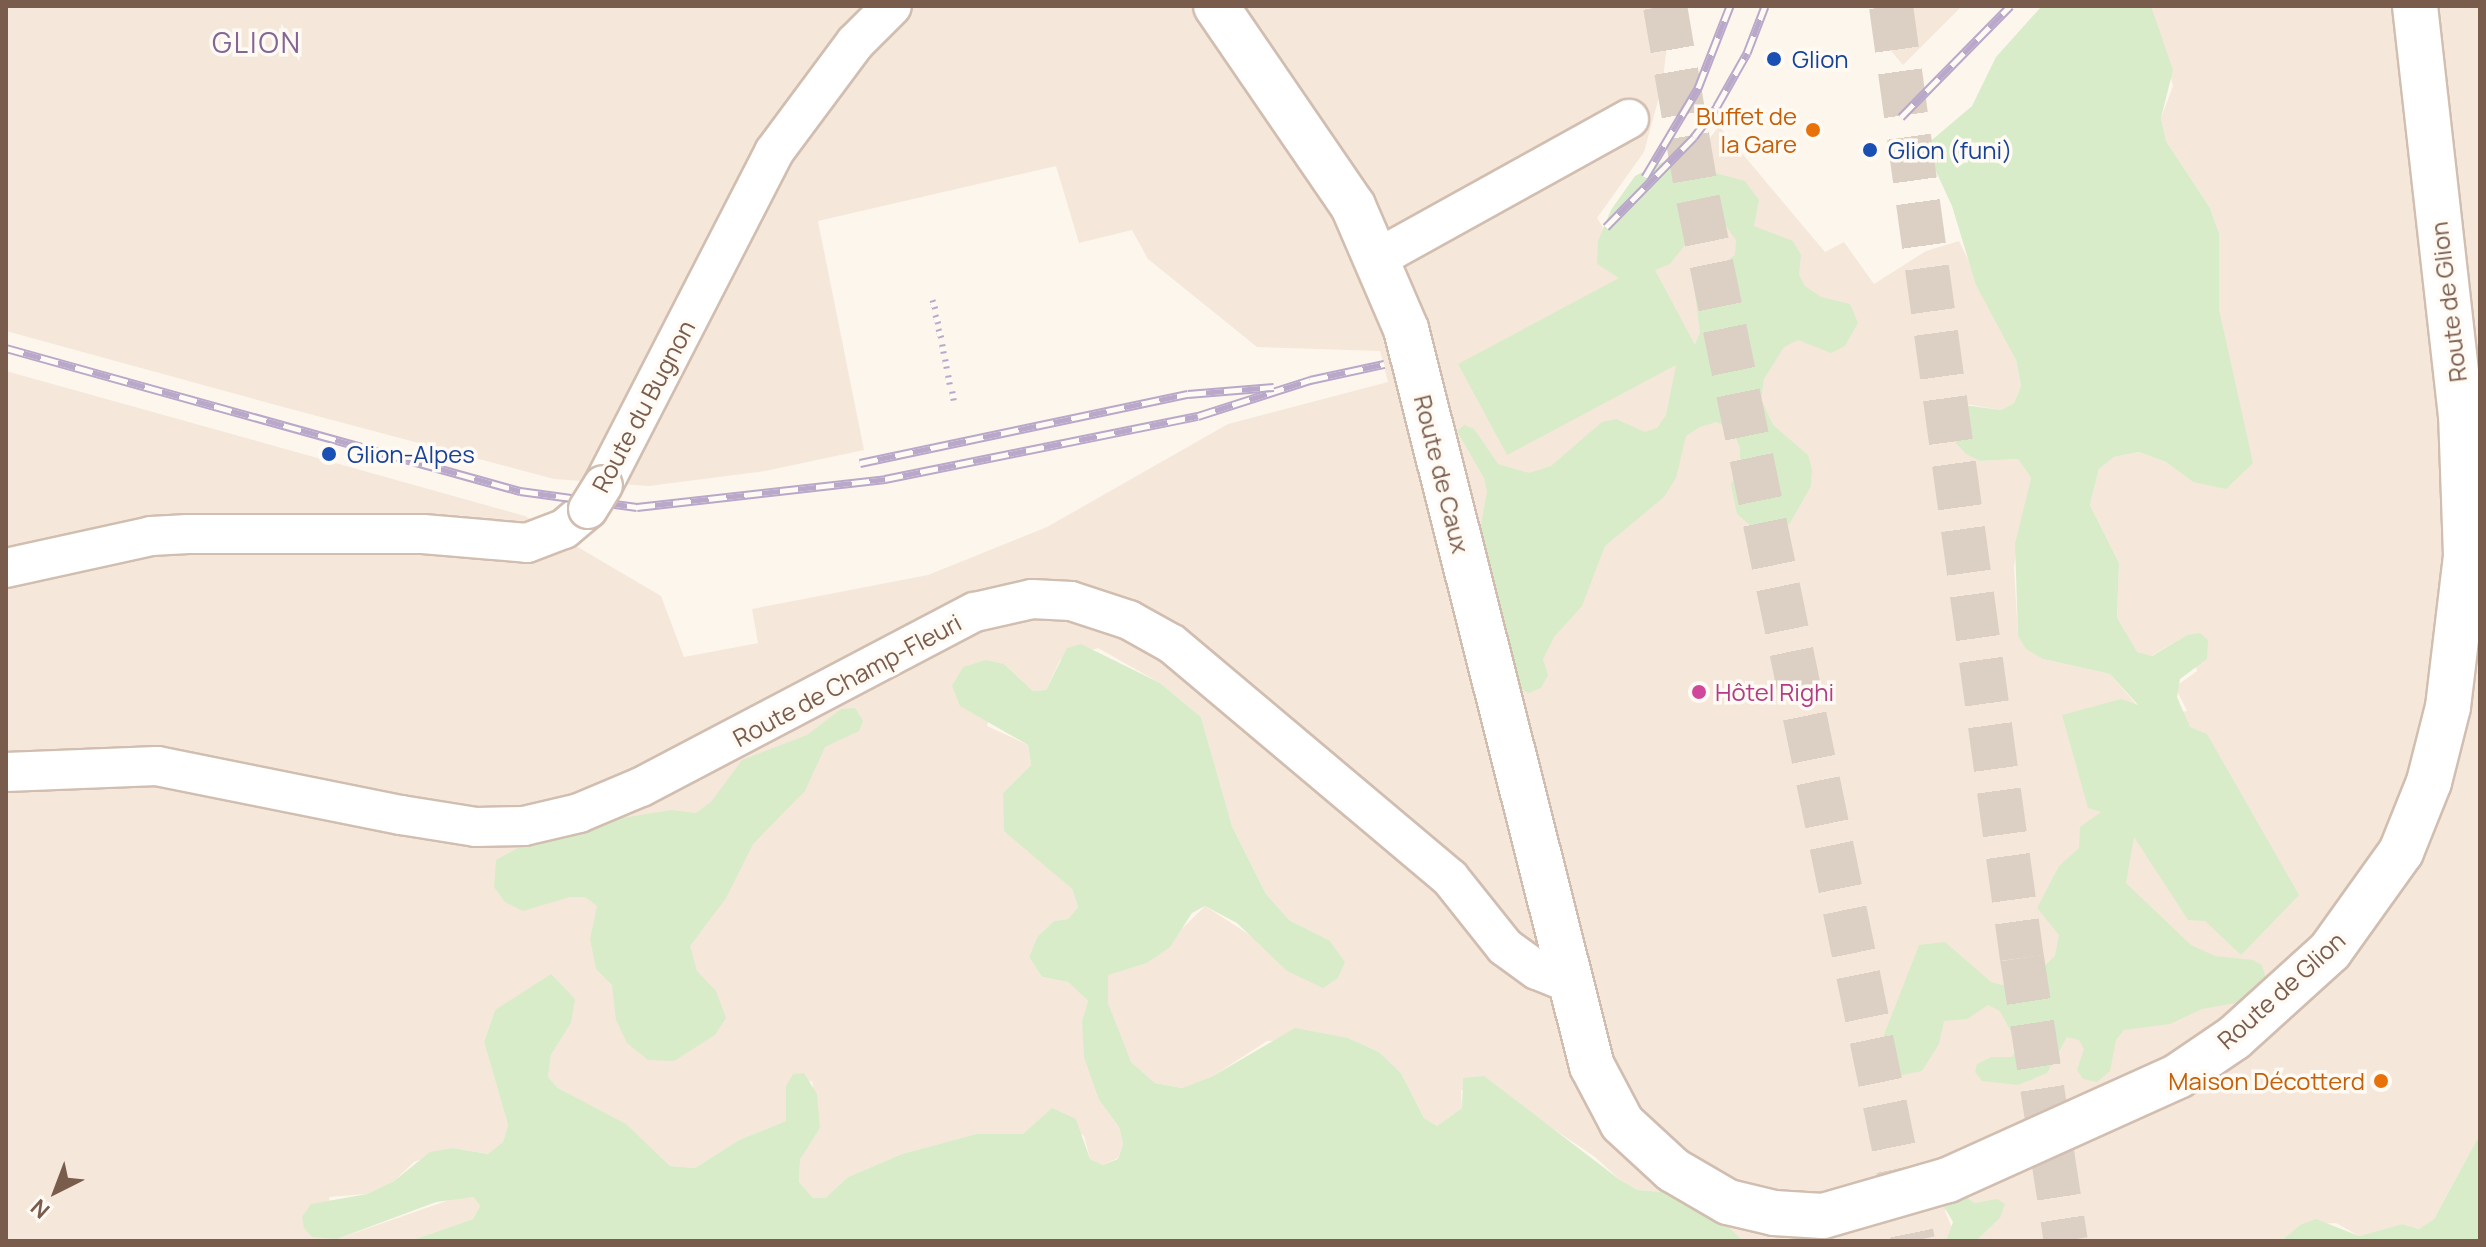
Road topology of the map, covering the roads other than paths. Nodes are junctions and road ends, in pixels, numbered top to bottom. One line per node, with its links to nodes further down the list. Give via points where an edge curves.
1 (892, 6): 6 (street, Route du Bugnon, bridge, via 855,43 774,152 580,517 545,539 515,544 423,534 188,534 151,536)
2 (1216, 6): 5 (street, Route de Caux, via 1353,206)
3 (2415, 6): 8 (street, Route de Glion, via 2461,416 2466,556 2448,707 2429,782 2401,852 2330,951 2234,1038 2178,1076 1948,1180 1823,1216 1774,1213 1728,1202 1673,1170 1622,1123 1592,1066)
4 (1629, 119): 5 (street)
5 (1378, 258): 8 (street, Route de Caux, via 1406,329)
6 (6, 568)
7 (6, 772): 8 (street, Route de Champ-Fleuri, via 157,766 476,827 547,822 641,787 975,612 1032,599 1071,601 1129,620 1172,644 1450,878 1505,947 1537,970)
8 (1570, 983)

